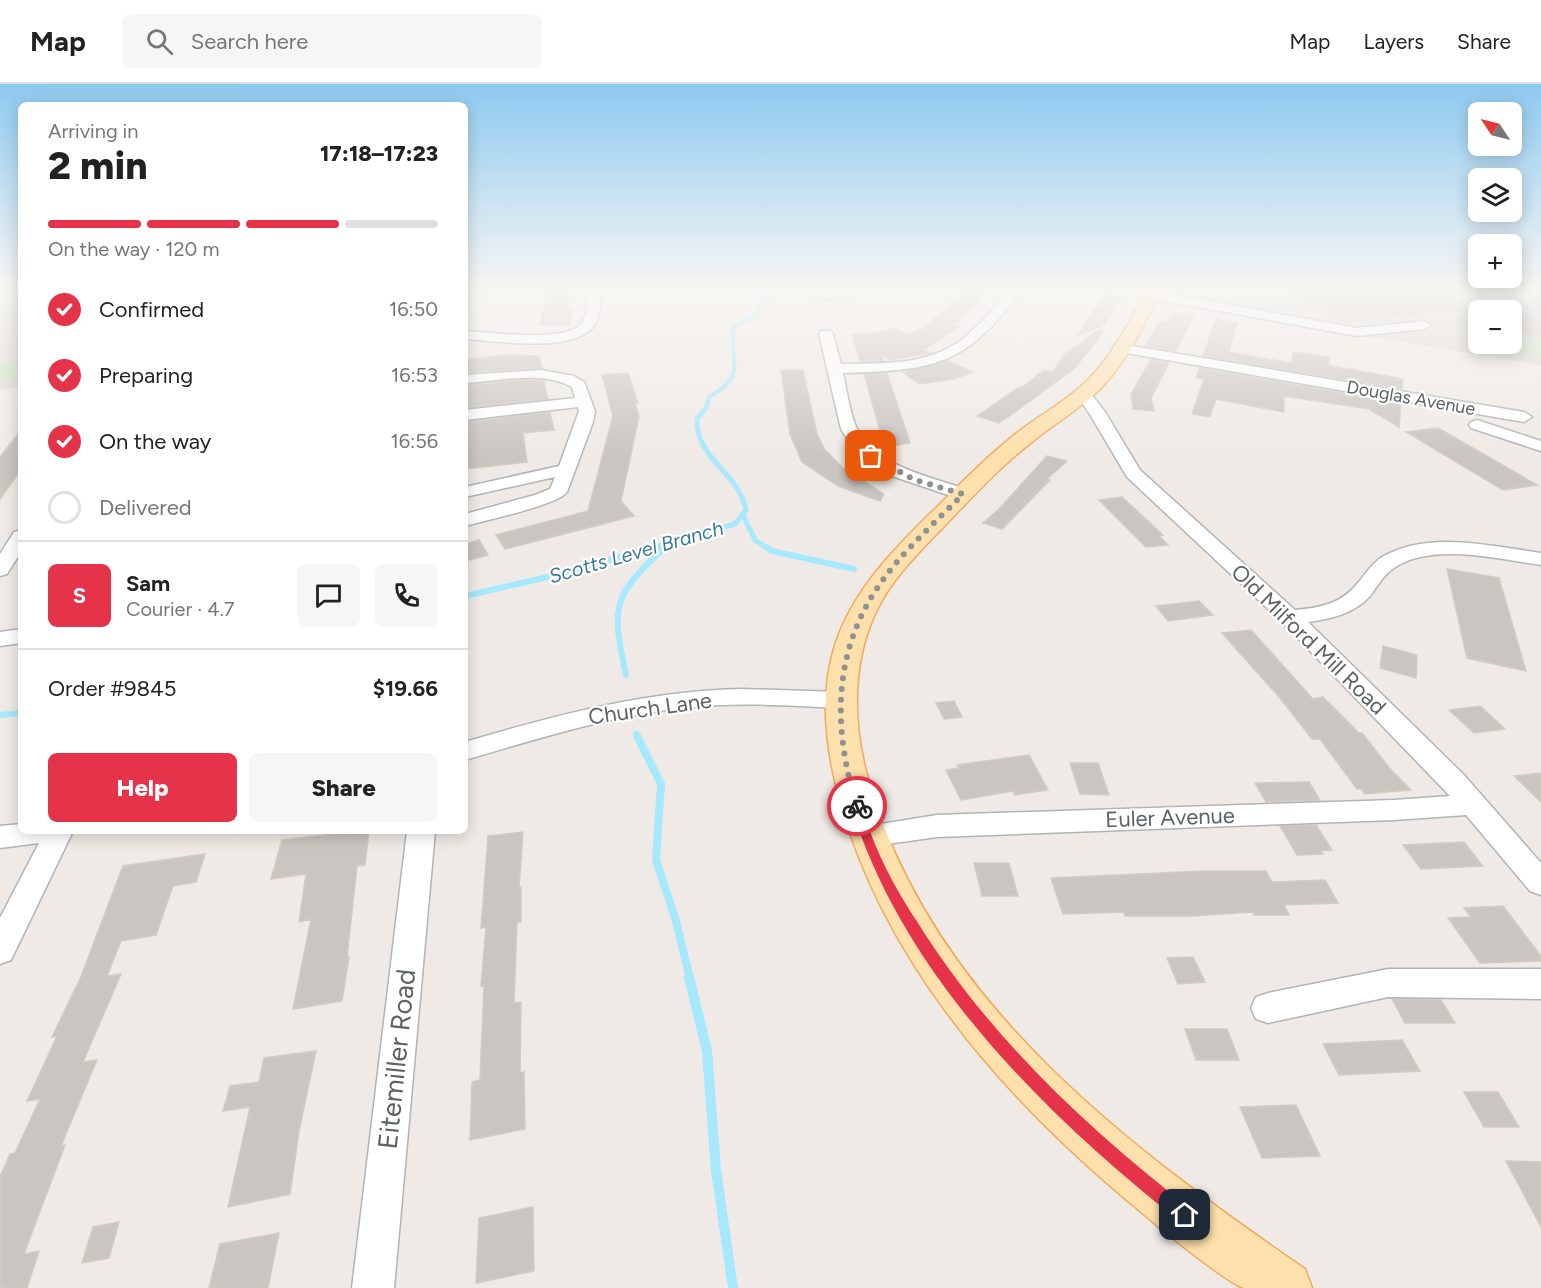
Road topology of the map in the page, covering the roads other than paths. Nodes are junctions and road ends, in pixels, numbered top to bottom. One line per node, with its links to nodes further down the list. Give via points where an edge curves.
1 (829, 343): 5 (street)
2 (964, 343): 5 (street, via 948,354 907,365)
3 (1123, 343): 4 (main road)
4 (1120, 348): 7 (main road); 10 (street, Douglas Avenue)
5 (836, 369): 15 (street, via 849,429 861,447 895,471)
6 (468, 379): 8 (street, via 565,377 579,385)
7 (1083, 393): 15 (main road, via 1000,458); 20 (street, Old Milford Mill Road, via 1133,472)
8 (585, 402): 9 (street); 13 (street, via 585,422)
9 (468, 415)
10 (1524, 417)
11 (1477, 425): 12 (street)
12 (1541, 446)
13 (567, 470): 14 (street); 16 (street, via 561,487 552,495)
14 (468, 491)
15 (963, 494): 23 (main road, via 874,592 851,644)
16 (468, 519)
17 (18, 542): 19 (street)
18 (1541, 559): 20 (street, via 1458,550 1418,552 1390,561 1348,604 1315,615)
19 (0, 570)
20 (1290, 617): 25 (street, Old Milford Mill Road)
21 (18, 636): 22 (street)
22 (0, 639)
23 (839, 700): 24 (street, Church Lane, via 727,697 647,705 568,721); 29 (main road, via 843,751)
24 (468, 750)
25 (1474, 804): 29 (street, Euler Avenue, via 960,825); 31 (street, Old Milford Mill Road)
26 (24, 834): 30 (street)
27 (58, 834): 32 (street)
28 (422, 834): 35 (street, Eitemiller Road)
29 (866, 836): 36 (main road, via 931,956 965,1003 1040,1088 1134,1175)
30 (0, 837)
31 (1541, 883)
32 (0, 950)
33 (1541, 984): 34 (street, via 1388,983)
34 (1268, 1008)
35 (373, 1288)
36 (1286, 1288)

